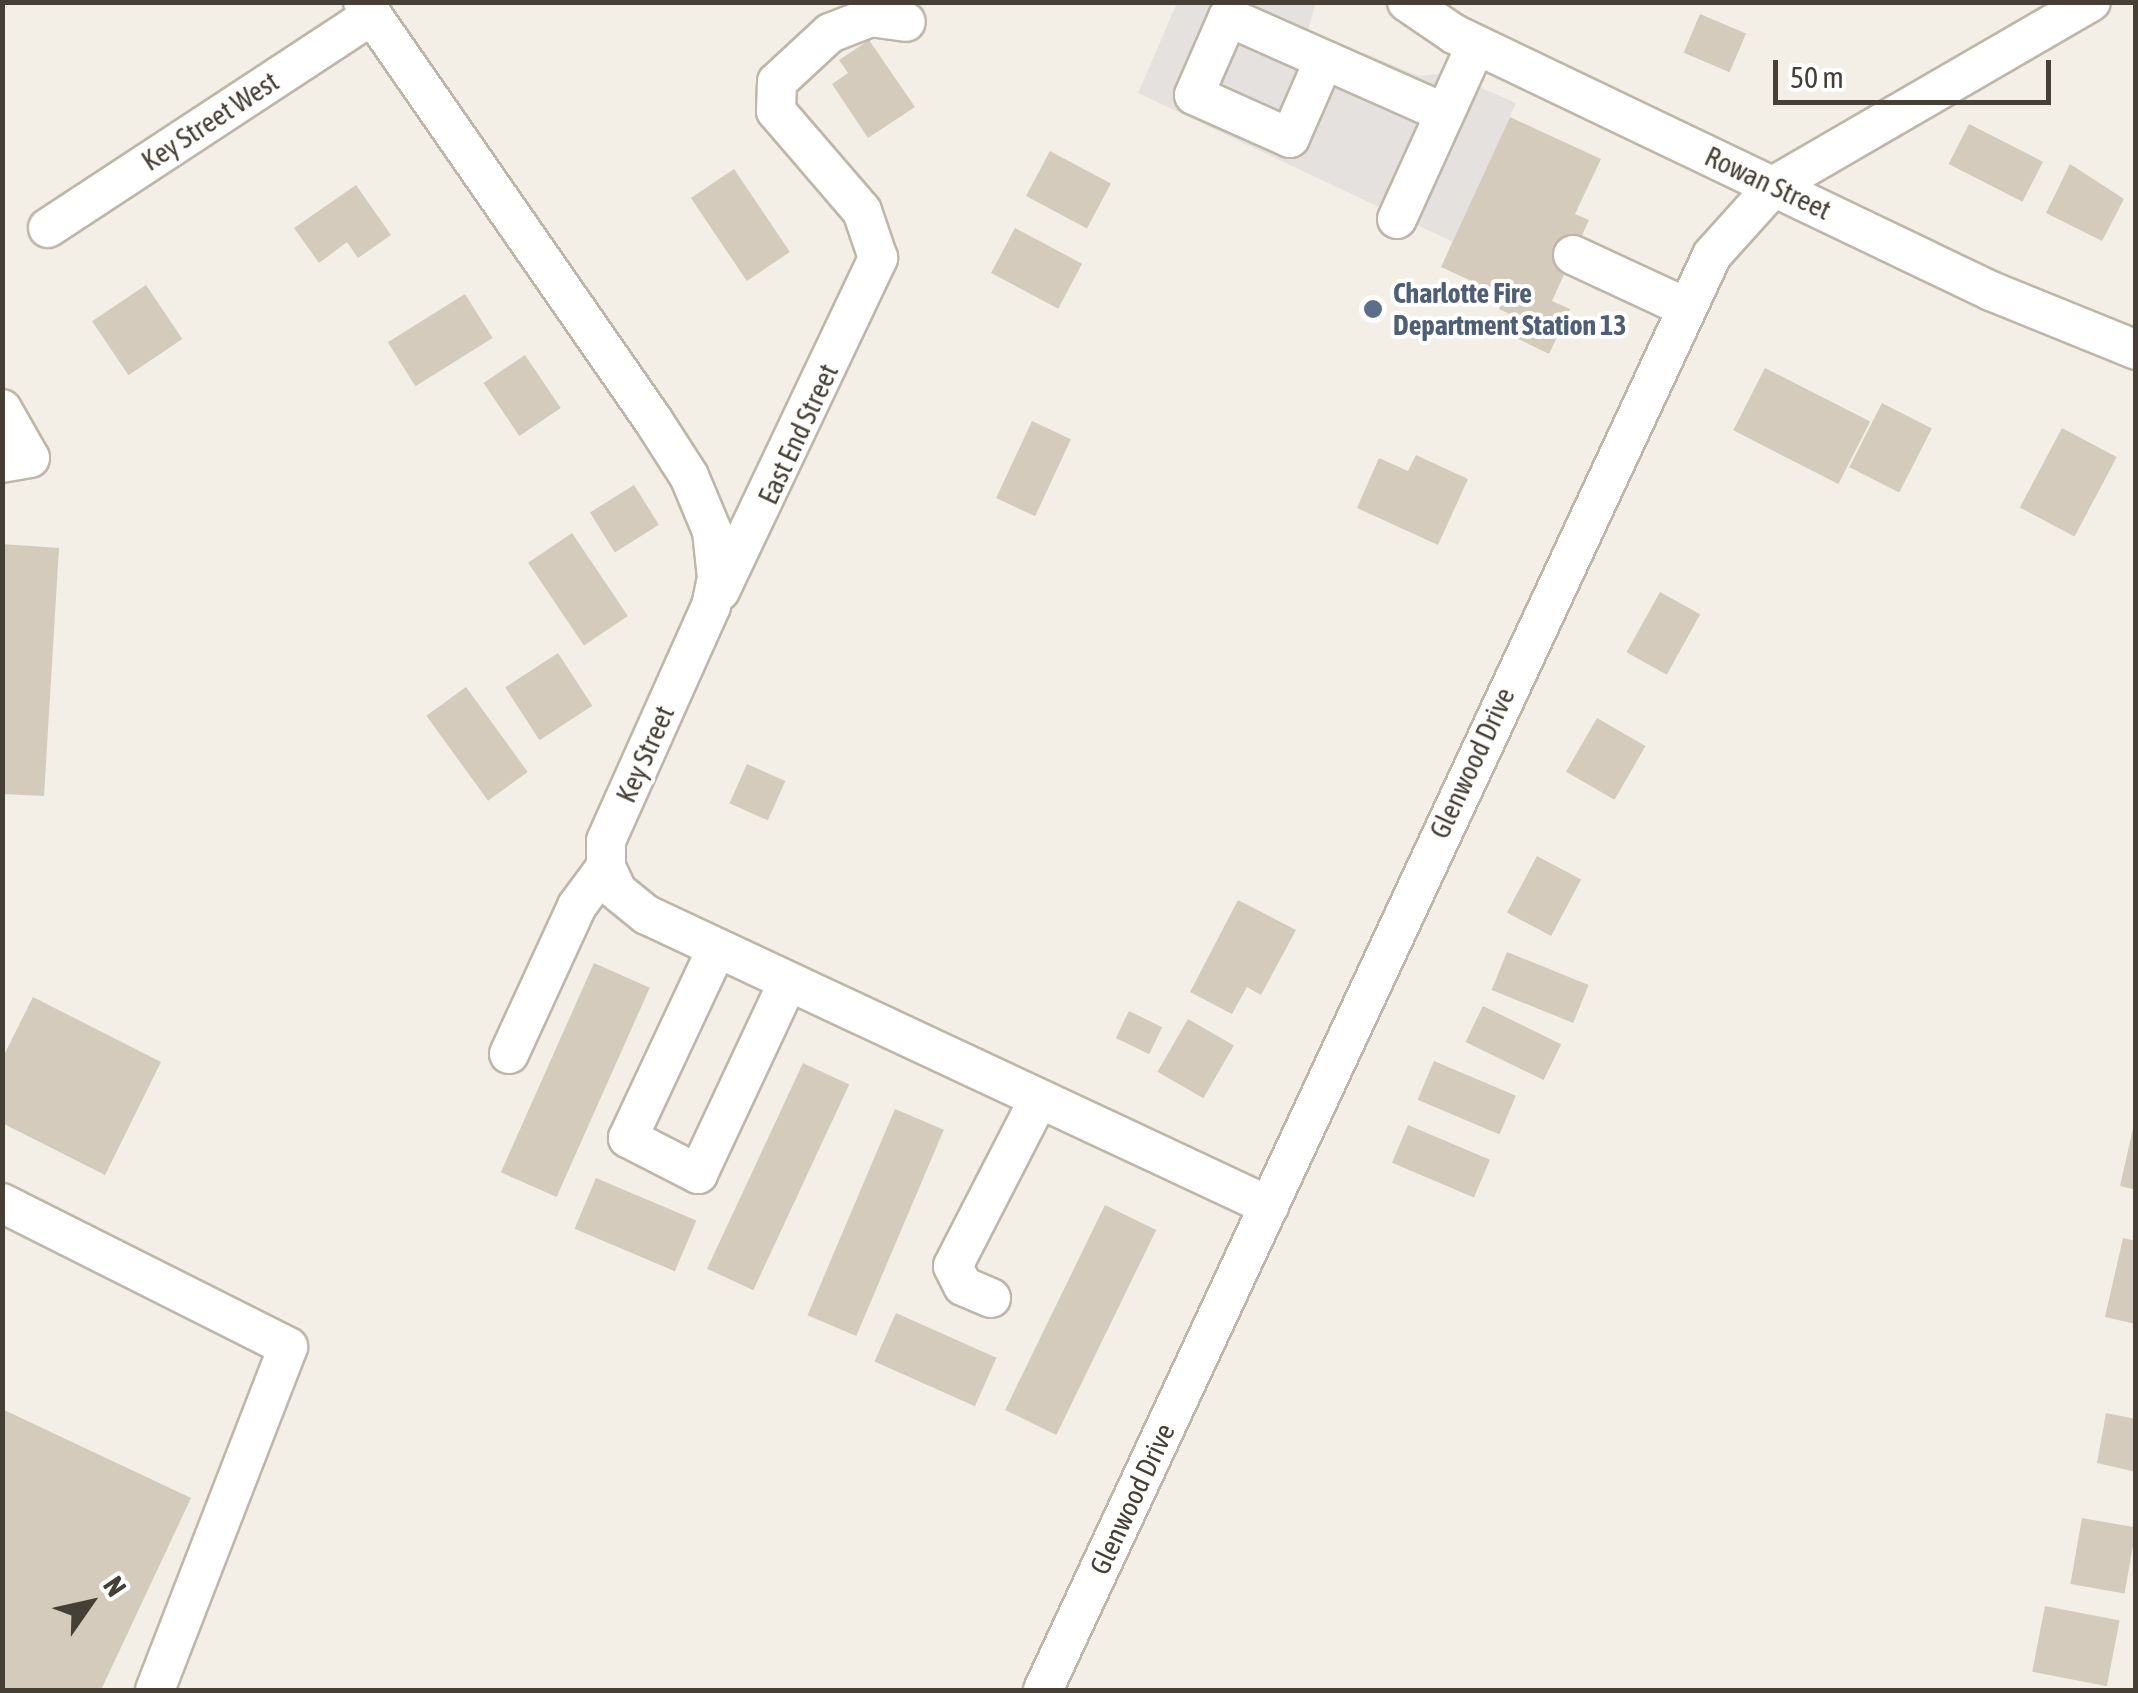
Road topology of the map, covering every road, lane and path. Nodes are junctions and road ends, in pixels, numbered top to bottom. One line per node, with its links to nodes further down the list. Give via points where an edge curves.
1 (2090, 2): 8 (street, Glenwood Drive)
2 (1408, 3): 5 (street, Rowan Street)
3 (368, 9): 10 (street, Key Street West); 16 (street, Key Street, via 689,476 716,550)
4 (906, 22): 16 (street, East End Street, via 871,17 830,33 778,82 776,111 862,211 878,258)
5 (1476, 44): 7 (street); 8 (street, Rowan Street)
6 (1324, 60): 7 (street)
7 (1445, 113): 9 (street)
8 (1775, 186): 12 (street, Glenwood Drive, via 1743,214); 13 (street, Rowan Street, via 1991,291)
9 (1396, 219)
10 (48, 228)
11 (1573, 255): 12 (street)
12 (1683, 306): 23 (street, Glenwood Drive)
13 (2136, 350)
14 (2, 408): 15 (street)
15 (15, 455)
16 (711, 606): 17 (street, Key Street, via 606,841)
17 (606, 867): 18 (street, via 625,902); 20 (street, via 576,906)
18 (717, 948): 19 (street); 19 (street, via 628,1138 698,1174)
19 (788, 982): 21 (street)
20 (509, 1054)
21 (1038, 1099): 23 (street); 24 (street, via 953,1266 963,1286)
22 (2, 1203): 25 (street, via 288,1347)
23 (1269, 1206): 26 (street, Glenwood Drive)
24 (991, 1298)
25 (155, 1690)
26 (1042, 1690)

